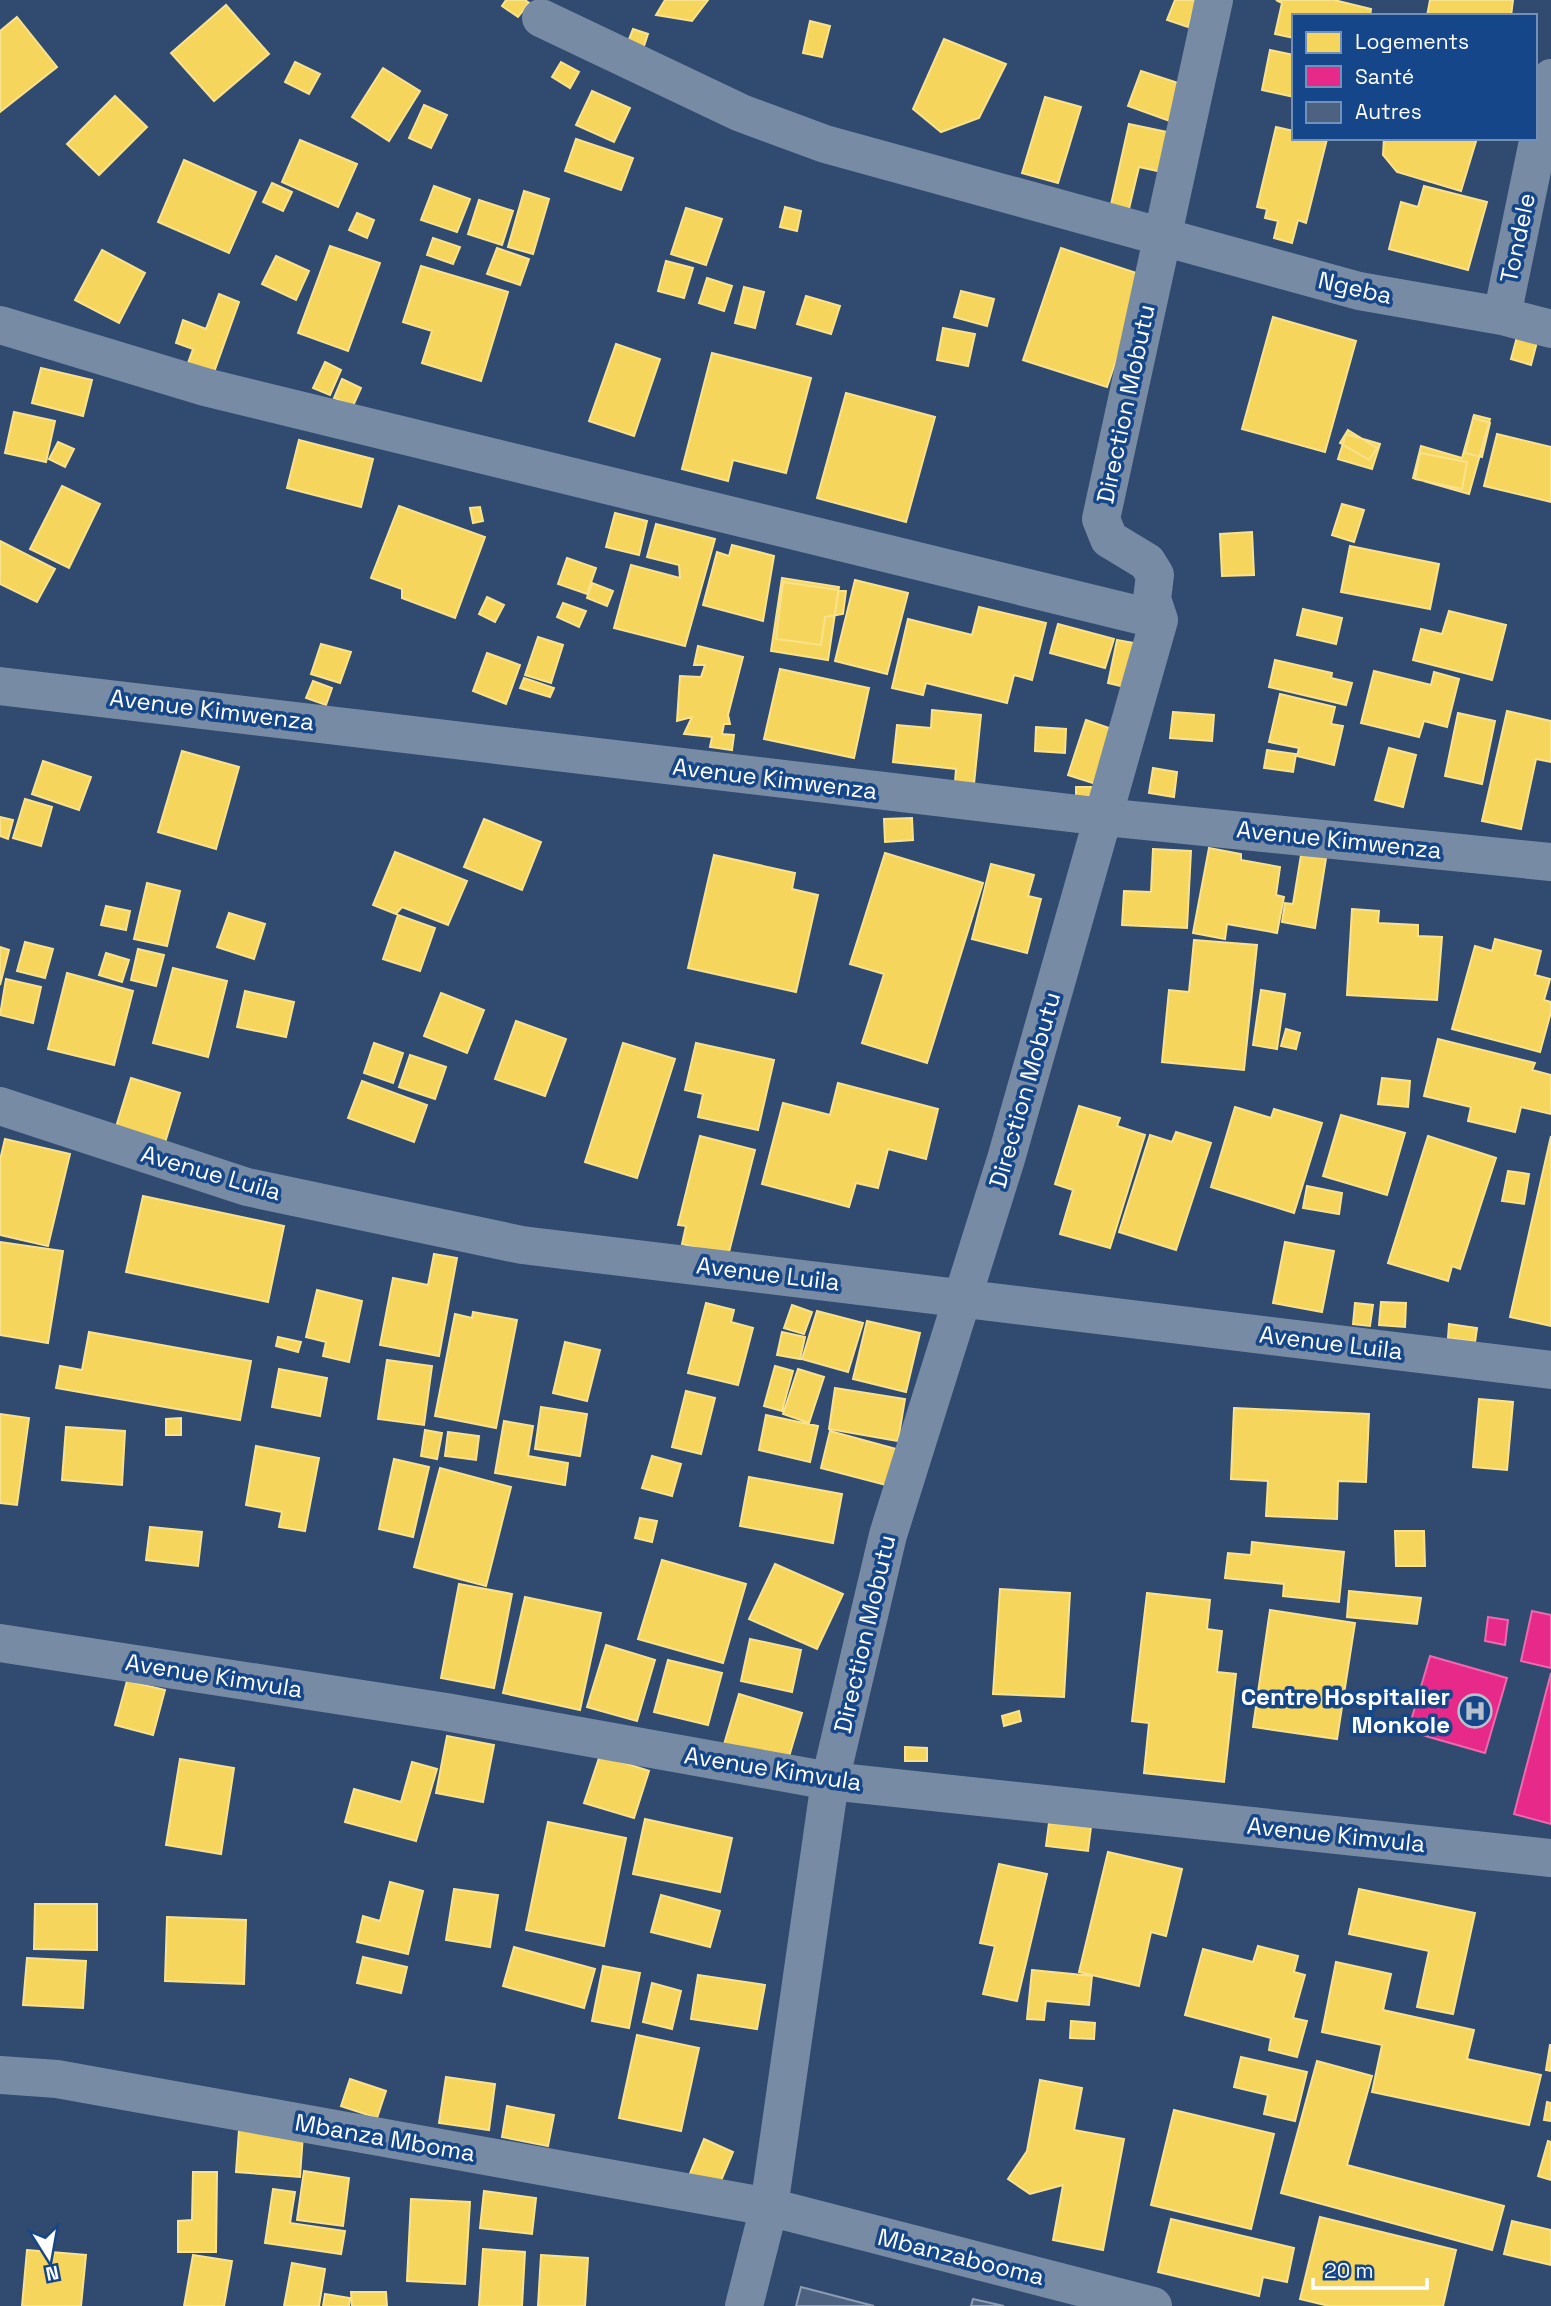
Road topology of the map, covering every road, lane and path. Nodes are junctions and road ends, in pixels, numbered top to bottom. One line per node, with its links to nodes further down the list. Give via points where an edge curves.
1 (1214, 0): 4 (street, Direction Mobutu)
2 (541, 18): 4 (street, Ngeba, via 741,113 825,144)
3 (1551, 78): 5 (street, Tondele)
4 (1162, 237): 5 (street, Ngeba, via 1359,291); 8 (street, Direction Mobutu, via 1101,519 1109,539 1147,562 1155,575 1152,599)
5 (1502, 316): 7 (street, Ngeba)
6 (0, 325): 8 (street, via 205,387)
7 (1551, 329)
8 (1159, 621): 10 (street, Direction Mobutu)
9 (0, 686): 10 (street, Avenue Kimwenza)
10 (1104, 817): 11 (street, Avenue Kimwenza); 13 (street, Direction Mobutu, via 1006,1159)
11 (1551, 862)
12 (0, 1106): 13 (street, Avenue Luila, via 247,1188 522,1245)
13 (960, 1297): 14 (street, Avenue Luila); 16 (street, Direction Mobutu, via 888,1535)
14 (1551, 1370)
15 (0, 1643): 16 (street, Avenue Kimvula, via 446,1712)
16 (830, 1782): 17 (street, Avenue Kimvula); 19 (street, Direction Mobutu)
17 (1551, 1857)
18 (0, 2076): 19 (street, Mbanza Mboma, via 57,2079)
19 (769, 2207): 20 (street, Direction Mobutu); 21 (street, Mbanzabooma)
20 (744, 2306)
21 (1153, 2306)

